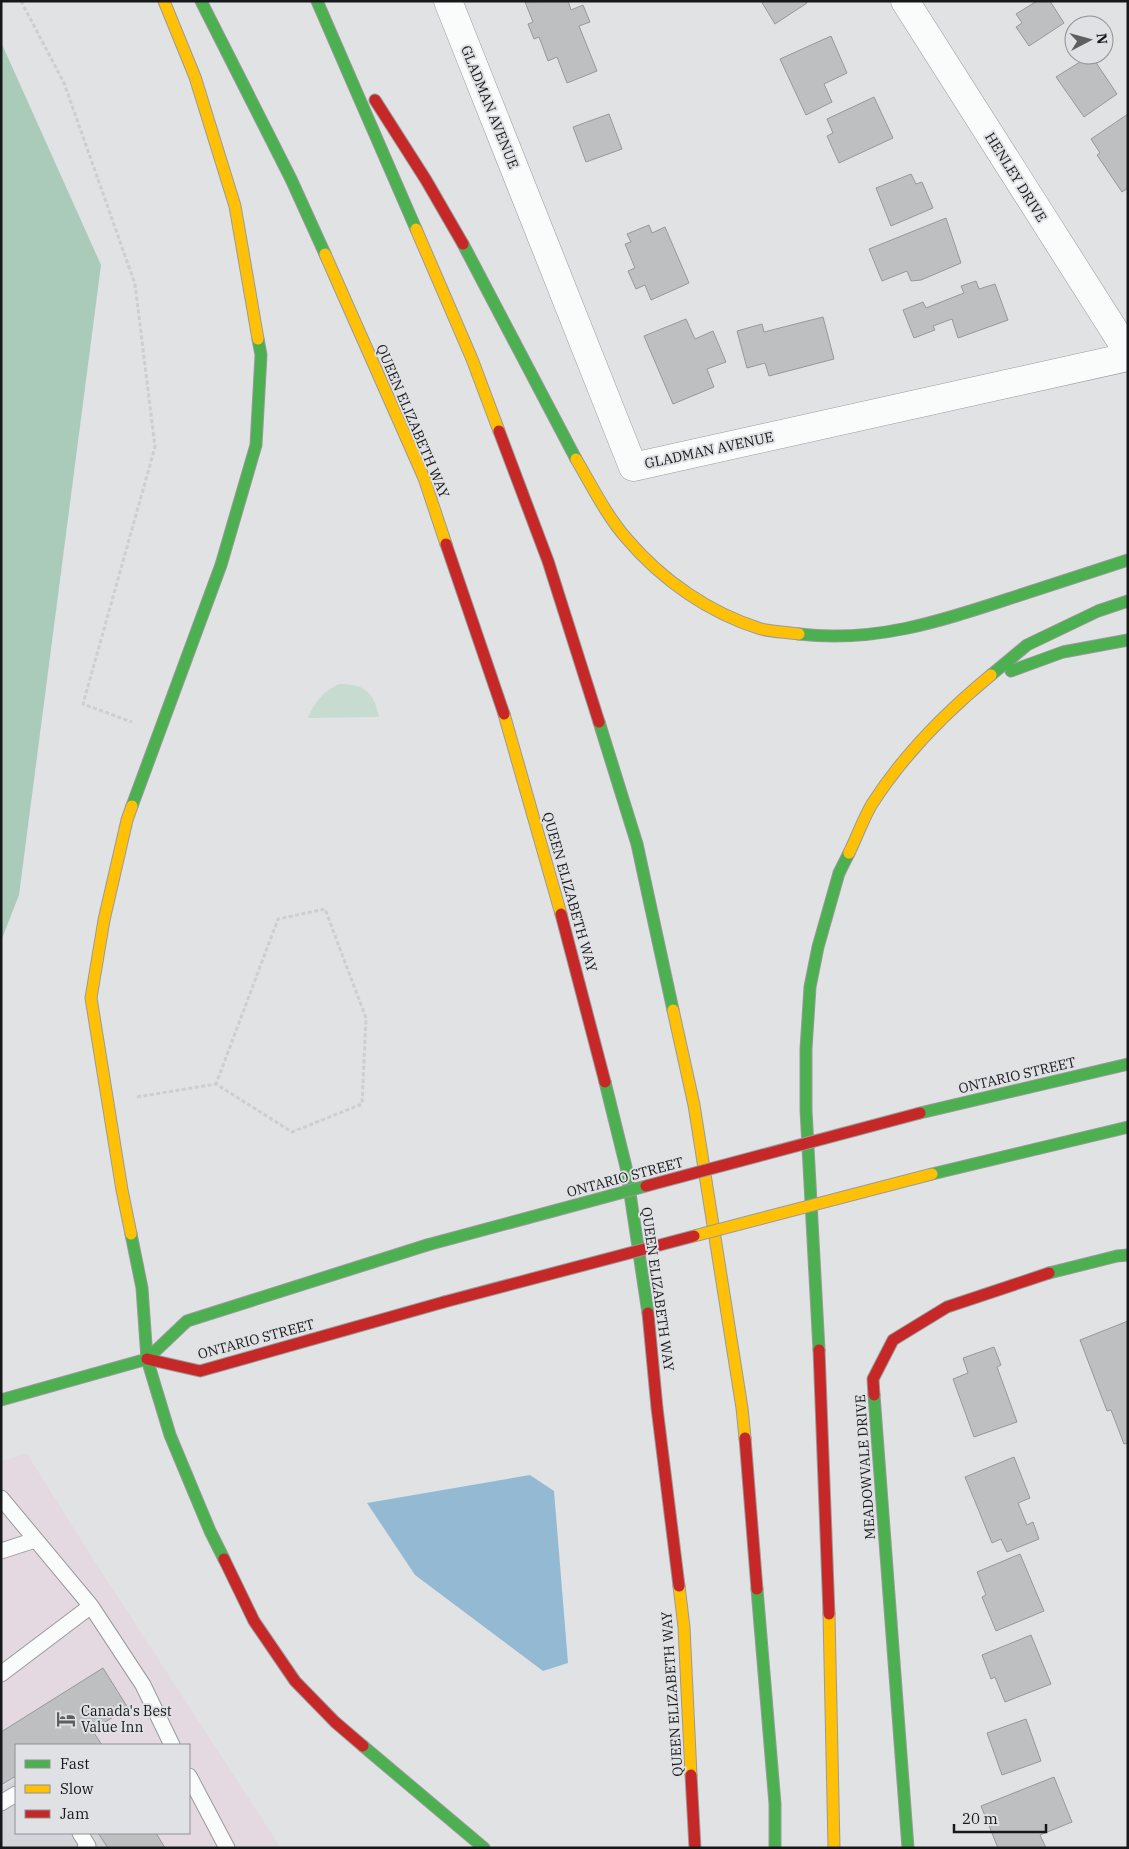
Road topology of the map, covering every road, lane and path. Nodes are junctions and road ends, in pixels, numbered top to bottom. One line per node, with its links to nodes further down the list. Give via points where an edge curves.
1 (21, 1): 14 (path, via 64,83 136,284 155,447 83,704)
2 (164, 1): 14 (main road, via 195,77 235,206 261,355 256,445 221,565)
3 (201, 1): 35 (main road, QUEEN ELIZABETH WAY, via 292,179 424,478 508,726 569,942 626,1167 648,1309 684,1627)
4 (317, 1): 7 (main road)
5 (448, 1): 9 (street, GLADMAN AVENUE, via 633,467)
6 (905, 1): 8 (street, HENLEY DRIVE)
7 (334, 37): 10 (main road, via 426,180 472,260 600,500 626,538 658,571 708,608 762,628 826,637 887,633 944,620); 36 (main road, via 472,360 541,543 637,844 694,1105 742,1408 775,1804)
8 (1128, 352)
9 (1128, 357)
10 (1128, 560)
11 (1128, 601): 13 (main road, via 1098,611 1027,645)
12 (1128, 640): 13 (main road, via 1063,652 1017,668)
13 (956, 704): 37 (main road, via 912,750 872,805 839,873 810,987 806,1110 824,1485)
14 (160, 733): 17 (main road, via 127,820 104,920 91,998)
15 (1128, 1064): 20 (main road, ONTARIO STREET, bridge, via 920,1113 427,1245 187,1321)
16 (216, 1084): 16 (path, via 292,1132 362,1104 366,1018 325,909 278,919); 17 (path)
17 (107, 1102): 20 (main road, via 142,1288)
18 (1128, 1127): 20 (main road, ONTARIO STREET, bridge, via 932,1174 444,1302 200,1371)
19 (1128, 1255): 38 (main road, MEADOWVALE DRIVE, via 1034,1277 946,1307 893,1340 873,1379)
20 (147, 1359): 21 (main road, ONTARIO STREET); 34 (main road, via 170,1434 210,1531 254,1621 295,1681 335,1722)
21 (1, 1400)
22 (1, 1498): 23 (lane)
23 (35, 1540): 24 (lane); 25 (lane)
24 (1, 1552)
25 (91, 1606): 26 (lane); 27 (lane, via 143,1685)
26 (1, 1674)
27 (172, 1744)
28 (190, 1778): 33 (lane)
29 (15, 1795): 30 (lane)
30 (1, 1803)
31 (81, 1834): 32 (lane, via 88,1846)
32 (84, 1848)
33 (227, 1848)
34 (484, 1848)
35 (696, 1848)
36 (774, 1848)
37 (834, 1848)
38 (908, 1848)

